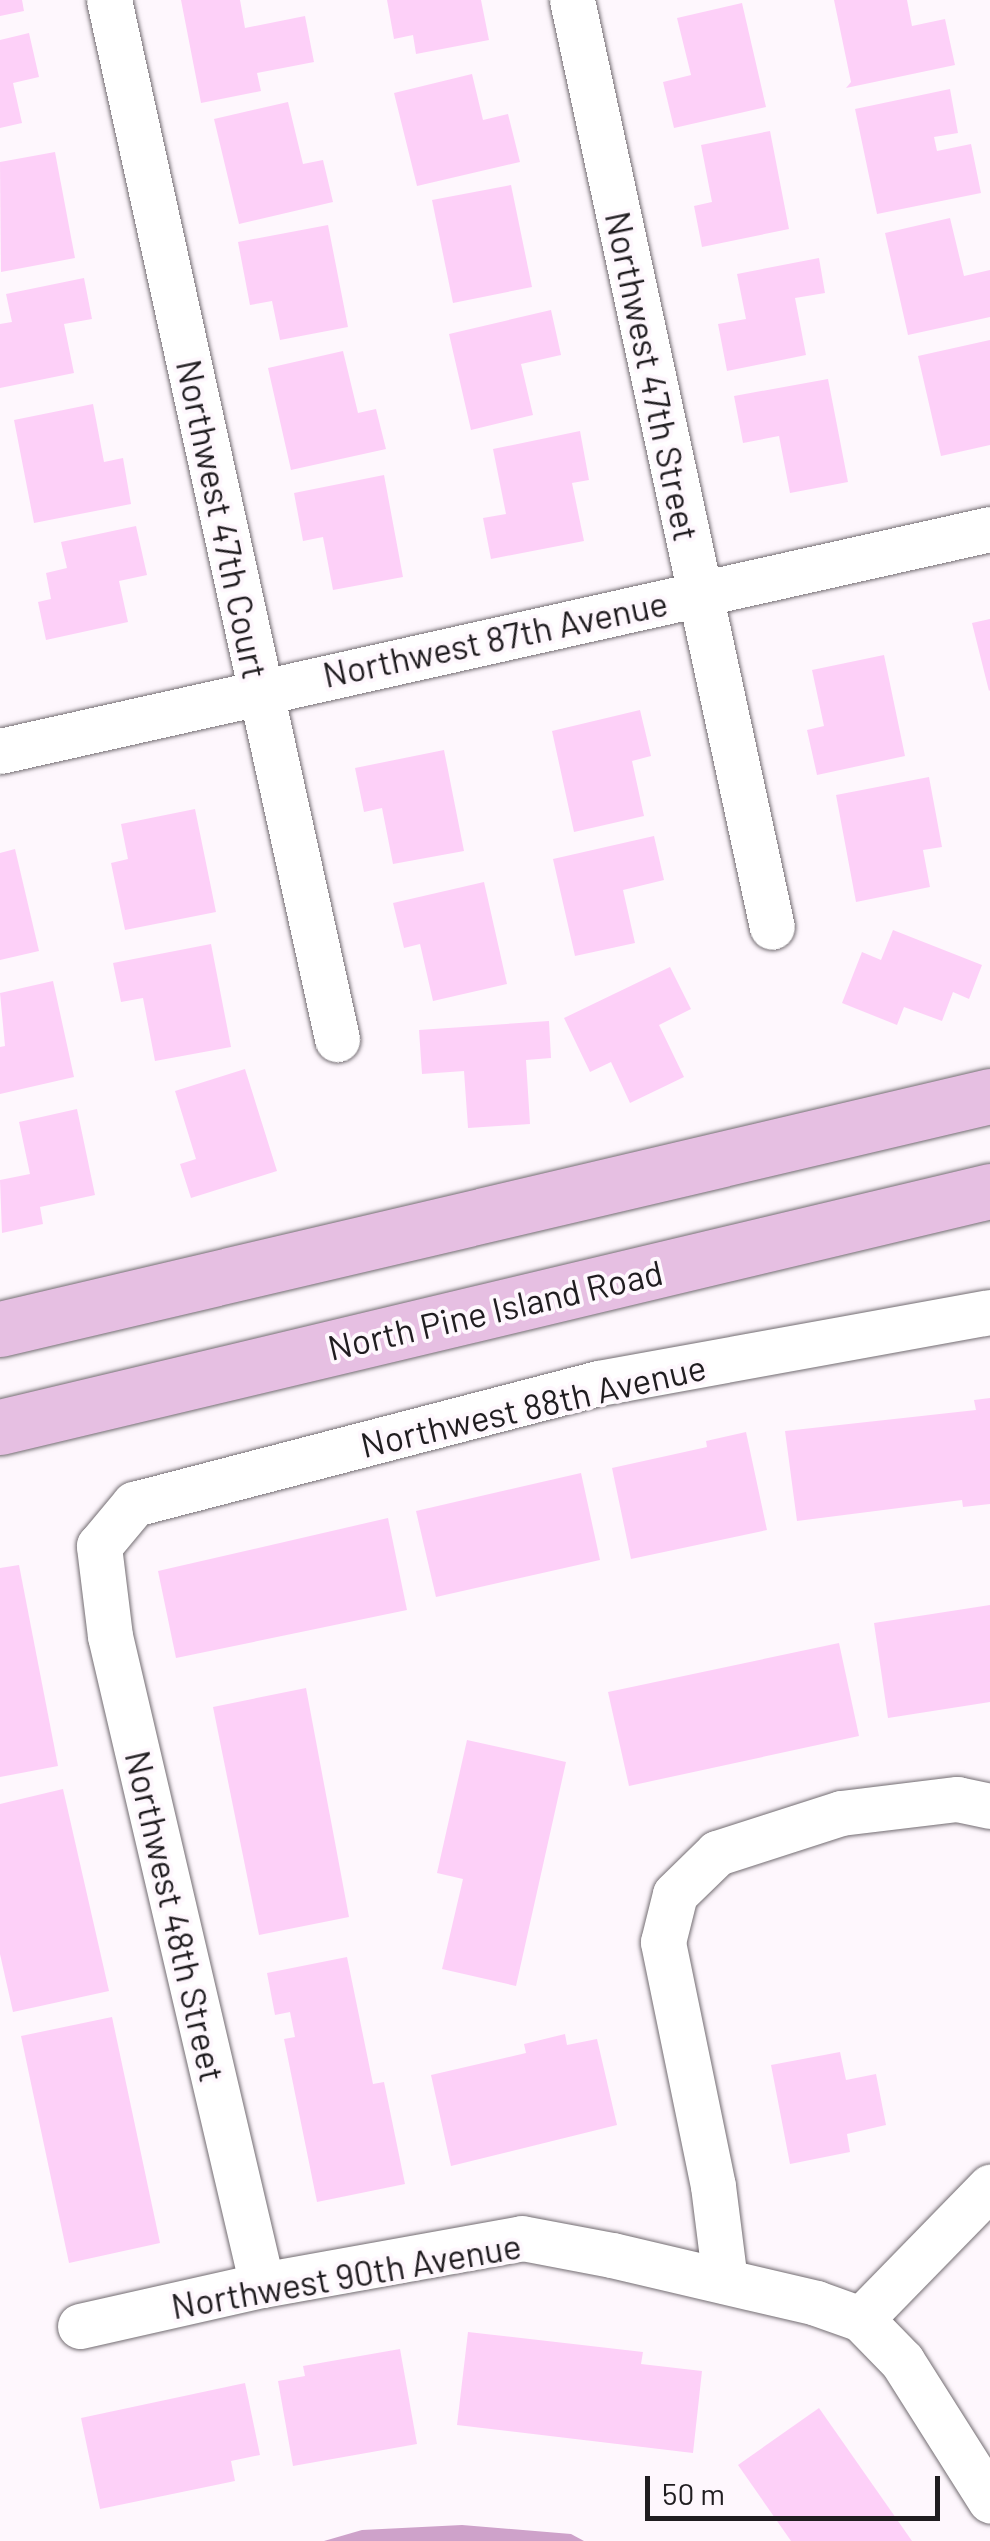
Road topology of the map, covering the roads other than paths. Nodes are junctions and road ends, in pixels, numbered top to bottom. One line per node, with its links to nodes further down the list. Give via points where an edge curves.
1 (109, 0): 5 (street, Northwest 47th Court)
2 (572, 0): 4 (street, Northwest 47th Street)
3 (990, 529): 4 (street, Northwest 87th Avenue)
4 (699, 593): 5 (street, Northwest 87th Avenue); 7 (street, Northwest 47th Street)
5 (261, 690): 6 (street, Northwest 87th Avenue); 8 (street, Northwest 47th Court)
6 (0, 751)
7 (772, 927)
8 (336, 1039)
9 (990, 1096): 12 (main road)
10 (990, 1191): 13 (main road, North Pine Island Road)
11 (990, 1312): 14 (street, Northwest 88th Avenue, via 599,1382 134,1504)
12 (0, 1328)
13 (0, 1428)
14 (99, 1546): 18 (street, Northwest 48th Street, via 110,1636)
15 (990, 1806): 17 (street, via 957,1798 840,1813 717,1853 675,1894 663,1942)
16 (990, 2187): 19 (street)
17 (726, 2281): 18 (street, Northwest 90th Avenue, via 522,2238); 19 (street, Northwest 90th Avenue)
18 (262, 2284): 20 (street, Northwest 90th Avenue)
19 (861, 2319): 21 (street, Northwest 90th Avenue, via 902,2361)
20 (80, 2326)
21 (990, 2500)

